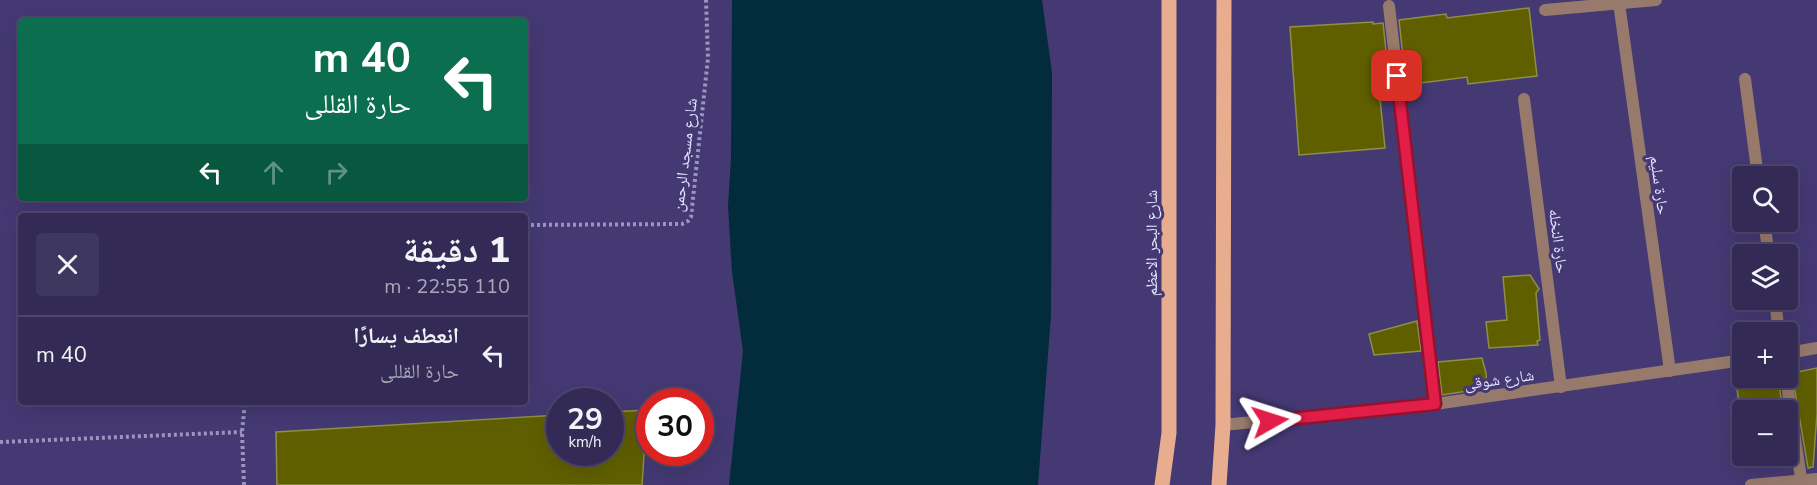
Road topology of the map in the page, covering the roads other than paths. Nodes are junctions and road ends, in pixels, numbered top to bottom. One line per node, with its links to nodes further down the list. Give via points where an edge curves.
1 (1169, 0): 20 (main road, شارع البحر الاعظم, via 1169,433)
2 (1224, 0): 17 (main road)
3 (1656, 0): 4 (street)
4 (1619, 3): 6 (street); 13 (street, حارة سليم)
5 (1389, 6): 16 (street)
6 (1545, 10)
7 (1745, 79): 9 (street)
8 (1524, 99): 14 (street, حارة النخله)
9 (1757, 166)
10 (1817, 348): 11 (street)
11 (1798, 351)
12 (1732, 362): 13 (street, شارع شوقى)
13 (1670, 371): 14 (street, شارع شوقى)
14 (1561, 387): 16 (street, شارع شوقى)
15 (1788, 388): 19 (street)
16 (1435, 404): 17 (street, شارع شوقى)
17 (1223, 425): 21 (main road)
18 (1817, 479): 19 (street)
19 (1802, 482): 22 (street)
20 (1162, 485)
21 (1219, 485)
22 (1751, 485)

